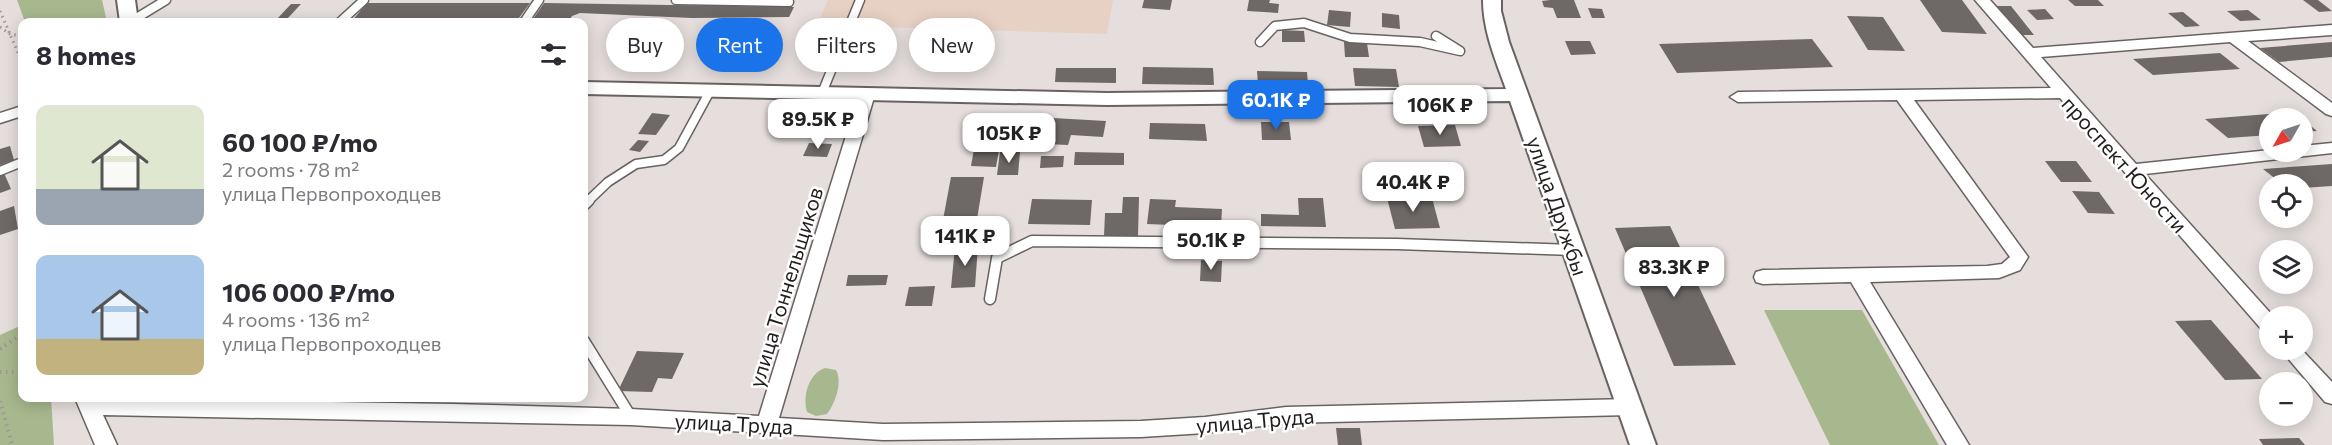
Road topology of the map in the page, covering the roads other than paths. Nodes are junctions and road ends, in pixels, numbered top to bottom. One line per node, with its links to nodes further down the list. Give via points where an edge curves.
1 (126, 0): 10 (street)
2 (166, 0): 11 (lane)
3 (364, 0): 12 (lane)
4 (539, 0): 13 (lane)
5 (676, 0): 9 (lane)
6 (860, 0): 21 (lane)
7 (1492, 0): 24 (street, улица Дружбы, via 1496,32)
8 (1982, 0): 18 (street, проспект Юности)
9 (789, 2)
10 (129, 18)
11 (137, 18)
12 (344, 18)
13 (527, 18)
14 (2332, 30): 16 (street)
15 (1436, 36): 17 (lane, via 1460,51 1420,42 1350,38 1304,23 1275,26)
16 (2234, 38): 18 (street); 27 (street)
17 (1260, 42)
18 (2027, 53): 22 (street, проспект Юности)
19 (588, 88): 20 (street)
20 (710, 91): 21 (street); 36 (lane, via 679,147 664,160 636,164)
21 (822, 93): 23 (street)
22 (2062, 93): 25 (street); 34 (street, проспект Юности)
23 (867, 94): 24 (street, via 1107,99); 48 (street, улица Тоннельщиков)
24 (1518, 95): 37 (street, улица Дружбы)
25 (1902, 95): 26 (street); 38 (street, via 2007,237 2018,261 2003,271 1992,272)
26 (1738, 97)
27 (2332, 111)
28 (18, 112): 29 (street)
29 (0, 118)
30 (2332, 148): 31 (street)
31 (2313, 150)
32 (2259, 156): 34 (street)
33 (18, 164): 35 (lane)
34 (2130, 170): 41 (street, проспект Юности)
35 (0, 171)
36 (588, 201)
37 (1573, 250): 40 (lane, via 1397,244 1032,241 997,258); 46 (street, улица Дружбы)
38 (1856, 274): 39 (street); 52 (street)
39 (1763, 277)
40 (990, 299)
41 (2259, 314)
42 (588, 347): 47 (lane)
43 (2299, 360): 44 (street)
44 (2332, 396)
45 (87, 402): 47 (street, улица Труда); 50 (street)
46 (1630, 407): 49 (street, улица Труда, via 1286,415 1141,429); 51 (street, улица Дружбы)
47 (631, 417): 48 (street, улица Труда)
48 (767, 424): 49 (street, улица Труда)
49 (872, 438)
50 (106, 445)
51 (1643, 445)
52 (1958, 445)

